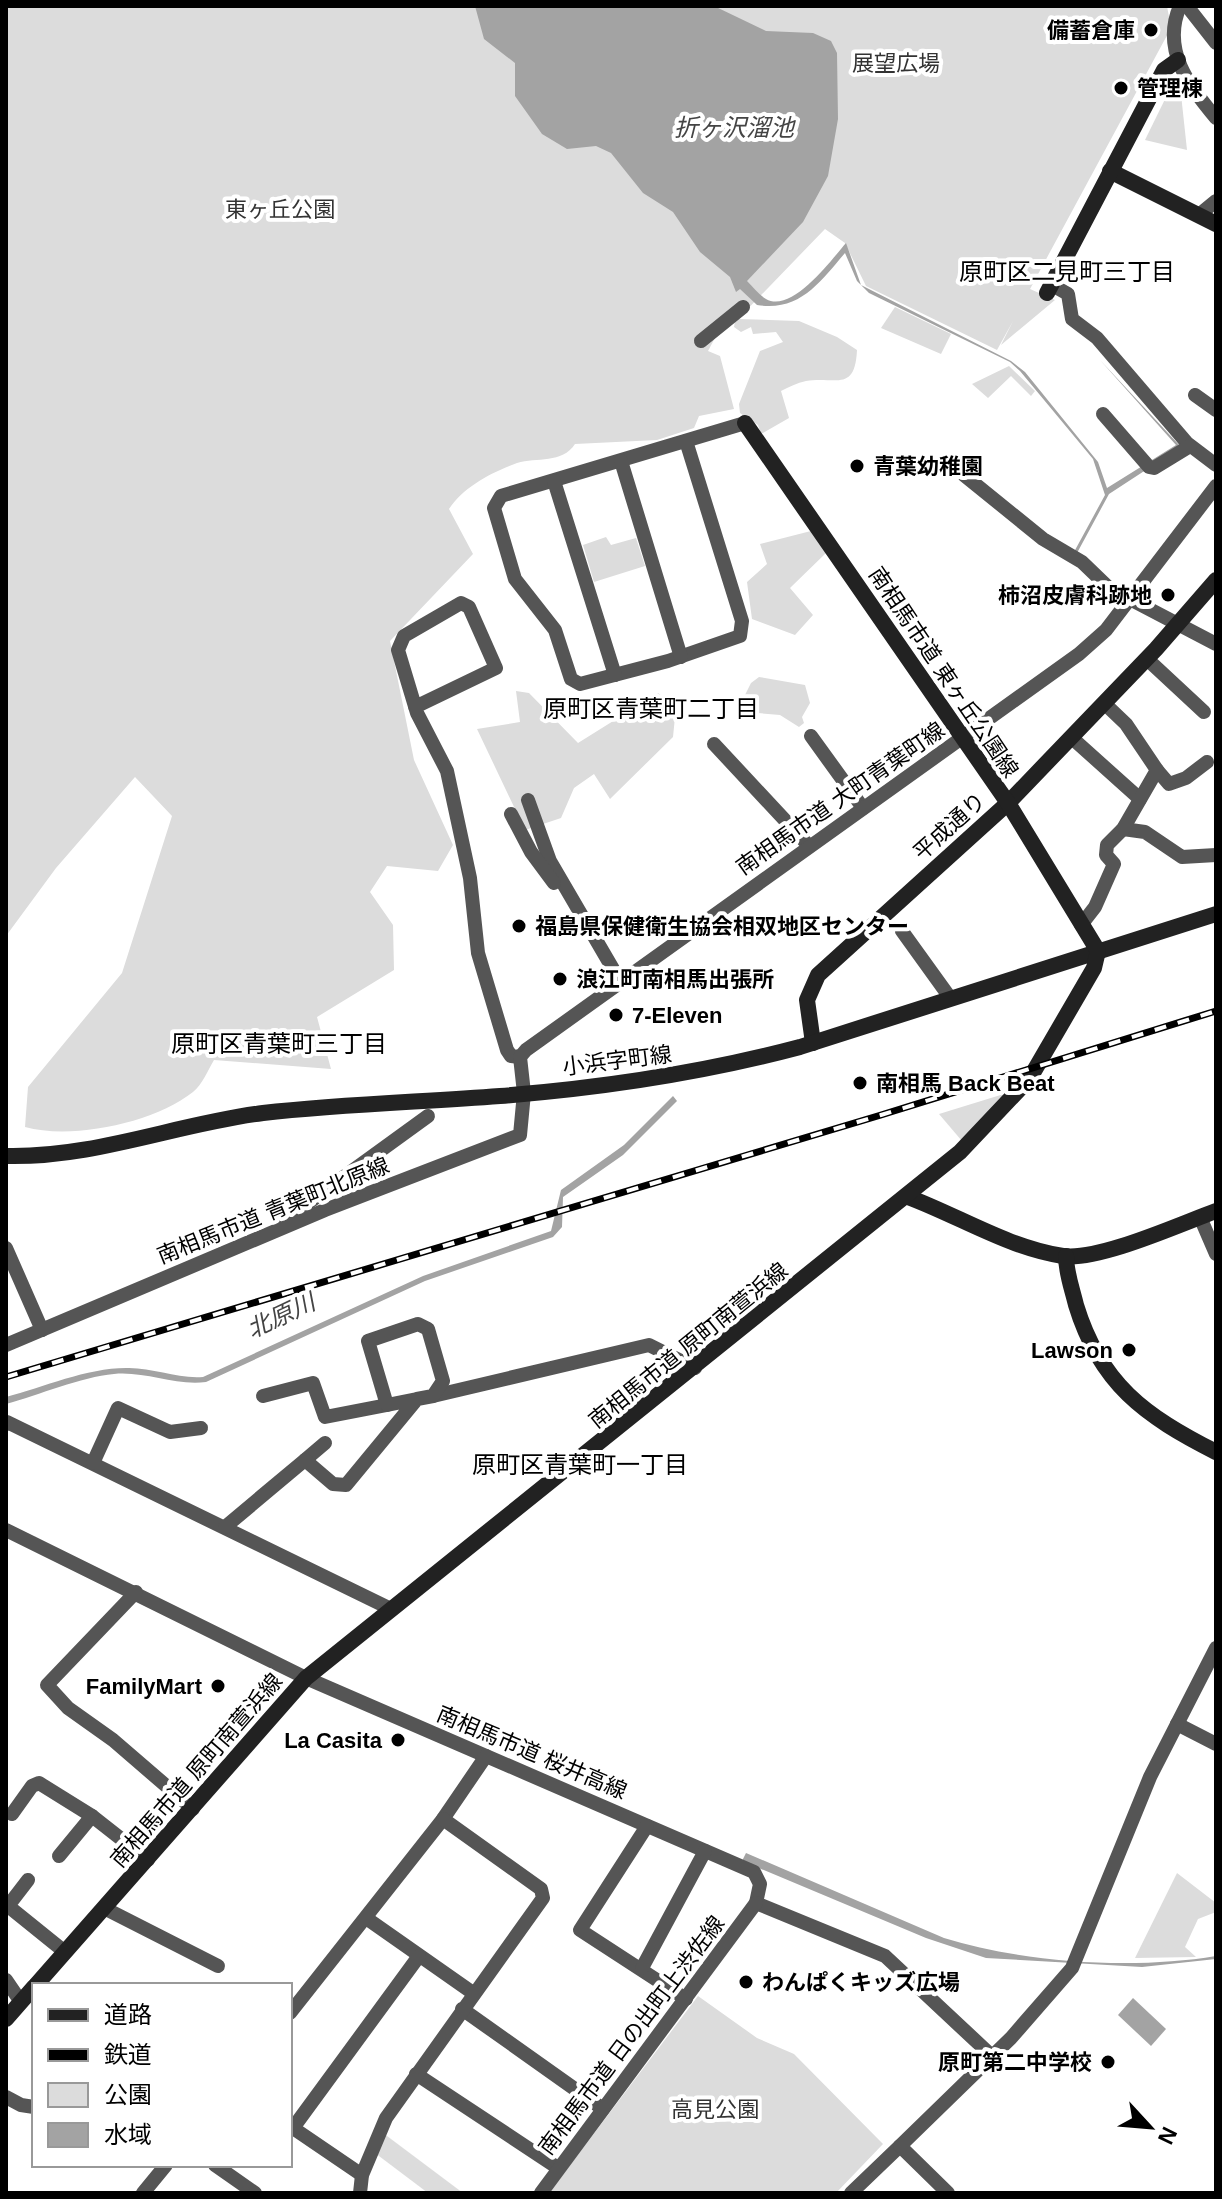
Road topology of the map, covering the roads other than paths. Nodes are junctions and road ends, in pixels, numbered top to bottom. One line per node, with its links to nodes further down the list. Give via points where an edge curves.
1 (1180, 6): 4 (street, via 1174,27)
2 (1187, 6): 3 (street)
3 (1216, 43)
4 (1178, 60): 5 (street, via 1183,76); 6 (street, via 1164,70)
5 (1216, 118)
6 (1110, 171): 8 (street); 10 (street)
7 (1216, 201): 8 (street)
8 (1199, 215): 9 (street)
9 (1216, 224)
10 (1050, 289): 18 (street, via 1068,294 1072,319 1097,338)
11 (743, 307): 12 (street)
12 (701, 341)
13 (1195, 395): 14 (street)
14 (1216, 410)
15 (1103, 414): 18 (street, via 1148,466)
16 (745, 423): 17 (street); 36 (street, 南相馬市道 東ヶ丘公園線)
17 (686, 441): 19 (street); 28 (street, via 744,627 740,636)
18 (1190, 446): 20 (street)
19 (621, 461): 22 (street); 28 (street)
20 (1216, 465)
21 (964, 475): 25 (street)
22 (554, 481): 30 (street); 30 (street, via 501,496 494,508 512,570 555,630 571,679 580,684)
23 (1216, 486): 25 (street, 南相馬市道 大町青葉町線)
24 (1216, 580): 26 (street, 平成通り)
25 (1130, 599): 26 (street); 36 (street, 南相馬市道 大町青葉町線, via 1086,648)
26 (1178, 624): 27 (street); 29 (street, 平成通り)
27 (1216, 644)
28 (681, 657): 30 (street)
29 (1147, 659): 31 (street, 平成通り); 33 (street)
30 (615, 675)
31 (1104, 703): 35 (street, 平成通り); 39 (street, via 1126,724)
32 (415, 707): 32 (street, via 401,670 400,642 461,603 469,607 496,668); 56 (street, via 447,771 470,878 478,953 507,1050)
33 (1204, 712)
34 (811, 736): 43 (street)
35 (1072, 738): 40 (street); 42 (street, 平成通り)
36 (963, 739): 42 (street, 南相馬市道 東ヶ丘公園線); 43 (street, 南相馬市道 大町青葉町線)
37 (714, 744): 46 (street)
38 (1207, 762): 39 (street, via 1169,784)
39 (1157, 770): 40 (street)
40 (1140, 799): 45 (street)
41 (528, 800): 48 (street)
42 (1008, 803): 50 (street, 南相馬市道 東ヶ丘公園線); 55 (street, 平成通り, via 818,975 807,1000)
43 (863, 808): 46 (street, 南相馬市道 大町青葉町線)
44 (511, 814): 48 (street, via 531,852)
45 (1123, 829): 47 (street, via 1145,832 1182,857); 50 (street, via 1107,845 1106,855 1114,864)
46 (809, 846): 53 (street, 南相馬市道 大町青葉町線)
47 (1216, 855)
48 (569, 897): 53 (street)
49 (1216, 914): 52 (street, 小浜字町線)
50 (1081, 925): 52 (street, 南相馬市道 東ヶ丘公園線)
51 (902, 931): 54 (street)
52 (1098, 951): 54 (street, 小浜字町線); 60 (street, 南相馬市道 原町南萱浜線, via 1087,983 1022,1088)
53 (620, 981): 56 (street, 南相馬市道 大町青葉町線)
54 (951, 999): 55 (street, 小浜字町線)
55 (813, 1043): 57 (street, 小浜字町線, via 666,1077)
56 (520, 1057): 57 (street)
57 (524, 1093): 59 (street, 小浜字町線, via 264,1113 205,1122 108,1148); 62 (street, 南相馬市道 青葉町北原線, via 520,1135 510,1141)
58 (428, 1116): 62 (street)
59 (6, 1156)
60 (908, 1197): 65 (street, via 982,1229); 68 (street, 南相馬市道 原町南萱浜線)
61 (1208, 1214): 64 (street); 65 (street, via 1115,1247)
62 (272, 1232): 66 (street, 南相馬市道 青葉町北原線)
63 (6, 1248): 66 (street)
64 (1216, 1254)
65 (1066, 1256): 76 (street, via 1085,1331 1112,1378 1152,1416)
66 (42, 1330): 67 (street, 南相馬市道 青葉町北原線)
67 (6, 1345)
68 (695, 1368): 70 (street, via 649,1345); 82 (street, 南相馬市道 原町南萱浜線)
69 (263, 1396): 72 (street, via 313,1383 325,1417)
70 (433, 1396): 71 (street); 72 (street, via 443,1381 428,1329 418,1324 368,1341)
71 (417, 1399): 72 (street); 77 (street, via 346,1485 333,1484)
72 (387, 1405)
73 (6, 1424): 78 (street)
74 (201, 1428): 78 (street, via 170,1432 118,1408)
75 (325, 1443): 77 (street)
76 (1216, 1452)
77 (305, 1460): 79 (street)
78 (93, 1463): 79 (street)
79 (225, 1527): 82 (street)
80 (6, 1530): 81 (street, 南相馬市道 桜井高線)
81 (136, 1592): 84 (street, 南相馬市道 桜井高線); 88 (street, via 47,1685)
82 (391, 1609): 84 (street, 南相馬市道 原町南萱浜線)
83 (1215, 1652): 85 (street)
84 (306, 1678): 87 (street, 南相馬市道 桜井高線); 88 (street, 南相馬市道 原町南萱浜線)
85 (1177, 1724): 86 (street); 113 (street, via 1150,1777 1076,1961)
86 (1216, 1744)
87 (486, 1756): 91 (street); 92 (street, 南相馬市道 桜井高線)
88 (193, 1809): 95 (street, 南相馬市道 原町南萱浜線)
89 (12, 1814): 90 (street, via 39,1783)
90 (92, 1816): 94 (street); 95 (street)
91 (443, 1819): 99 (street); 107 (street, via 541,1889 543,1898)
92 (647, 1826): 93 (street, 南相馬市道 桜井高線); 103 (street, via 580,1930)
93 (705, 1851): 97 (street, 南相馬市道 桜井高線, via 754,1872 760,1884); 103 (street)
94 (59, 1856)
95 (148, 1860): 98 (street, 南相馬市道 原町南萱浜線)
96 (28, 1880): 100 (street, via 8,1906)
97 (756, 1903): 108 (street, 南相馬市道 日の出町上渋佐線); 113 (street, via 885,1956)
98 (104, 1908): 100 (street, 南相馬市道 原町南萱浜線); 102 (street)
99 (366, 1918): 101 (street); 111 (street)
100 (65, 1952): 105 (street, 南相馬市道 原町南萱浜線)
101 (419, 1956): 107 (street); 118 (street)
102 (218, 1966)
103 (642, 1968): 108 (street)
104 (6, 1980): 109 (street)
105 (38, 1983)
106 (32, 1989): 109 (street, 南相馬市道 原町南萱浜線)
107 (473, 1993): 110 (street)
108 (686, 1999): 117 (street, 南相馬市道 日の出町上渋佐線)
109 (21, 2002): 112 (street, 南相馬市道 原町南萱浜線)
110 (462, 2009): 114 (street); 117 (street)
111 (292, 2010)
112 (6, 2019)
113 (993, 2057): 120 (street)
114 (416, 2074): 123 (street); 124 (street, via 386,2118)
115 (6, 2097): 116 (street)
116 (32, 2107)
117 (603, 2109): 123 (street, 南相馬市道 日の出町上渋佐線)
118 (292, 2126)
119 (292, 2128): 124 (street)
120 (900, 2146): 129 (street); 130 (street)
121 (164, 2167): 125 (street)
122 (218, 2167): 126 (street)
123 (558, 2168): 128 (street, 南相馬市道 日の出町上渋佐線)
124 (362, 2175): 127 (street)
125 (143, 2193)
126 (255, 2193)
127 (360, 2193)
128 (541, 2193)
129 (851, 2193)
130 (948, 2193)

